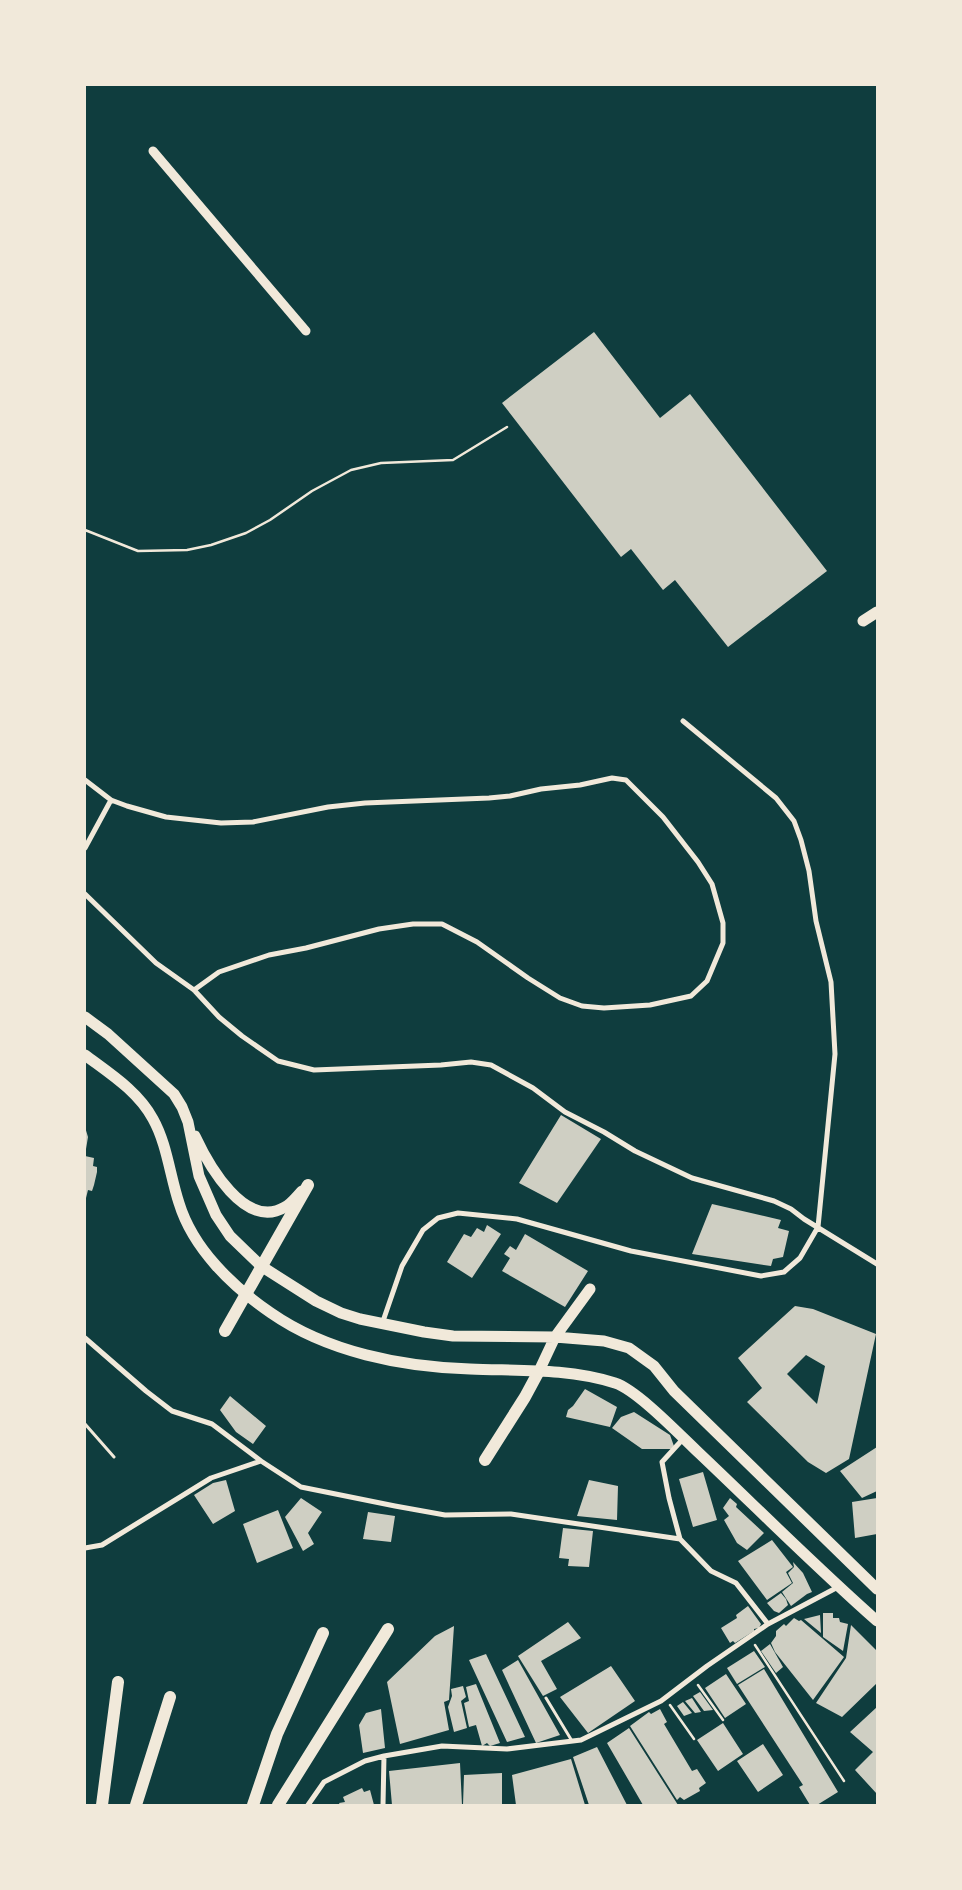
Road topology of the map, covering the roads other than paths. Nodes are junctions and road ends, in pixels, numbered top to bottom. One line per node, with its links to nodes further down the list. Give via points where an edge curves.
1 (152, 151): 2 (street)
2 (306, 332)
3 (877, 612): 4 (main road)
4 (863, 621)
5 (683, 721): 15 (street, via 776,798 794,821 802,840 830,982 835,1054)
6 (85, 780): 7 (street)
7 (111, 800): 8 (street); 10 (street, via 166,817 221,823 253,822 365,803 489,798 612,778 626,780 663,817 698,862 712,884 723,922 723,943 708,981 691,996 650,1005 604,1008 582,1006 560,998 477,942 442,924 378,929 269,955 219,972)
8 (85, 848)
9 (85, 894): 10 (street, via 156,963)
10 (194, 990): 15 (street, via 219,1017 278,1061 314,1070 470,1062 490,1065 635,1151 692,1178 774,1201)
11 (85, 1017): 13 (main road, via 174,1094)
12 (85, 1055): 19 (main road, via 122,1083 152,1118 190,1232 214,1262)
13 (188, 1122): 14 (main road, via 205,1157 238,1201 269,1212 285,1207); 17 (main road, via 199,1176 216,1215 230,1236)
14 (308, 1185): 17 (highway)
15 (818, 1227): 16 (street); 20 (street, via 800,1258 784,1272 761,1276 631,1251 517,1219 458,1213 438,1218 412,1245 392,1290)
16 (877, 1264)
17 (261, 1266): 19 (highway); 20 (main road, via 341,1313)
18 (590, 1289): 22 (main road)
19 (247, 1294): 21 (highway); 24 (main road, via 298,1330 356,1352 434,1366)
20 (382, 1324): 22 (main road, via 453,1336)
21 (225, 1331)
22 (555, 1337): 24 (main road); 33 (main road, via 604,1341 630,1348 654,1366 674,1391)
23 (85, 1338): 29 (street, via 172,1410 212,1424)
24 (539, 1371): 26 (main road, via 618,1384 636,1395); 28 (highway)
25 (85, 1424): 27 (lane)
26 (684, 1439): 30 (street, via 662,1462); 32 (main road)
27 (114, 1457)
28 (485, 1460)
29 (261, 1461): 30 (street, via 301,1488 395,1506 445,1515 511,1514); 31 (street, via 211,1478 102,1545)
30 (680, 1538): 35 (street, via 711,1571 736,1583)
31 (85, 1548)
32 (838, 1587): 34 (main road); 35 (street)
33 (877, 1589)
34 (877, 1621)
35 (768, 1624): 41 (street, via 665,1698 581,1740)
36 (388, 1629): 46 (highway)
37 (323, 1633): 45 (highway, via 277,1734)
38 (118, 1682): 43 (highway)
39 (170, 1697): 44 (highway)
40 (546, 1698): 41 (lane)
41 (572, 1741): 42 (street, via 507,1749 442,1746)
42 (384, 1756): 47 (street, via 365,1761 324,1782); 48 (street)
43 (102, 1805)
44 (136, 1805)
45 (253, 1805)
46 (278, 1805)
47 (308, 1805)
48 (383, 1805)

